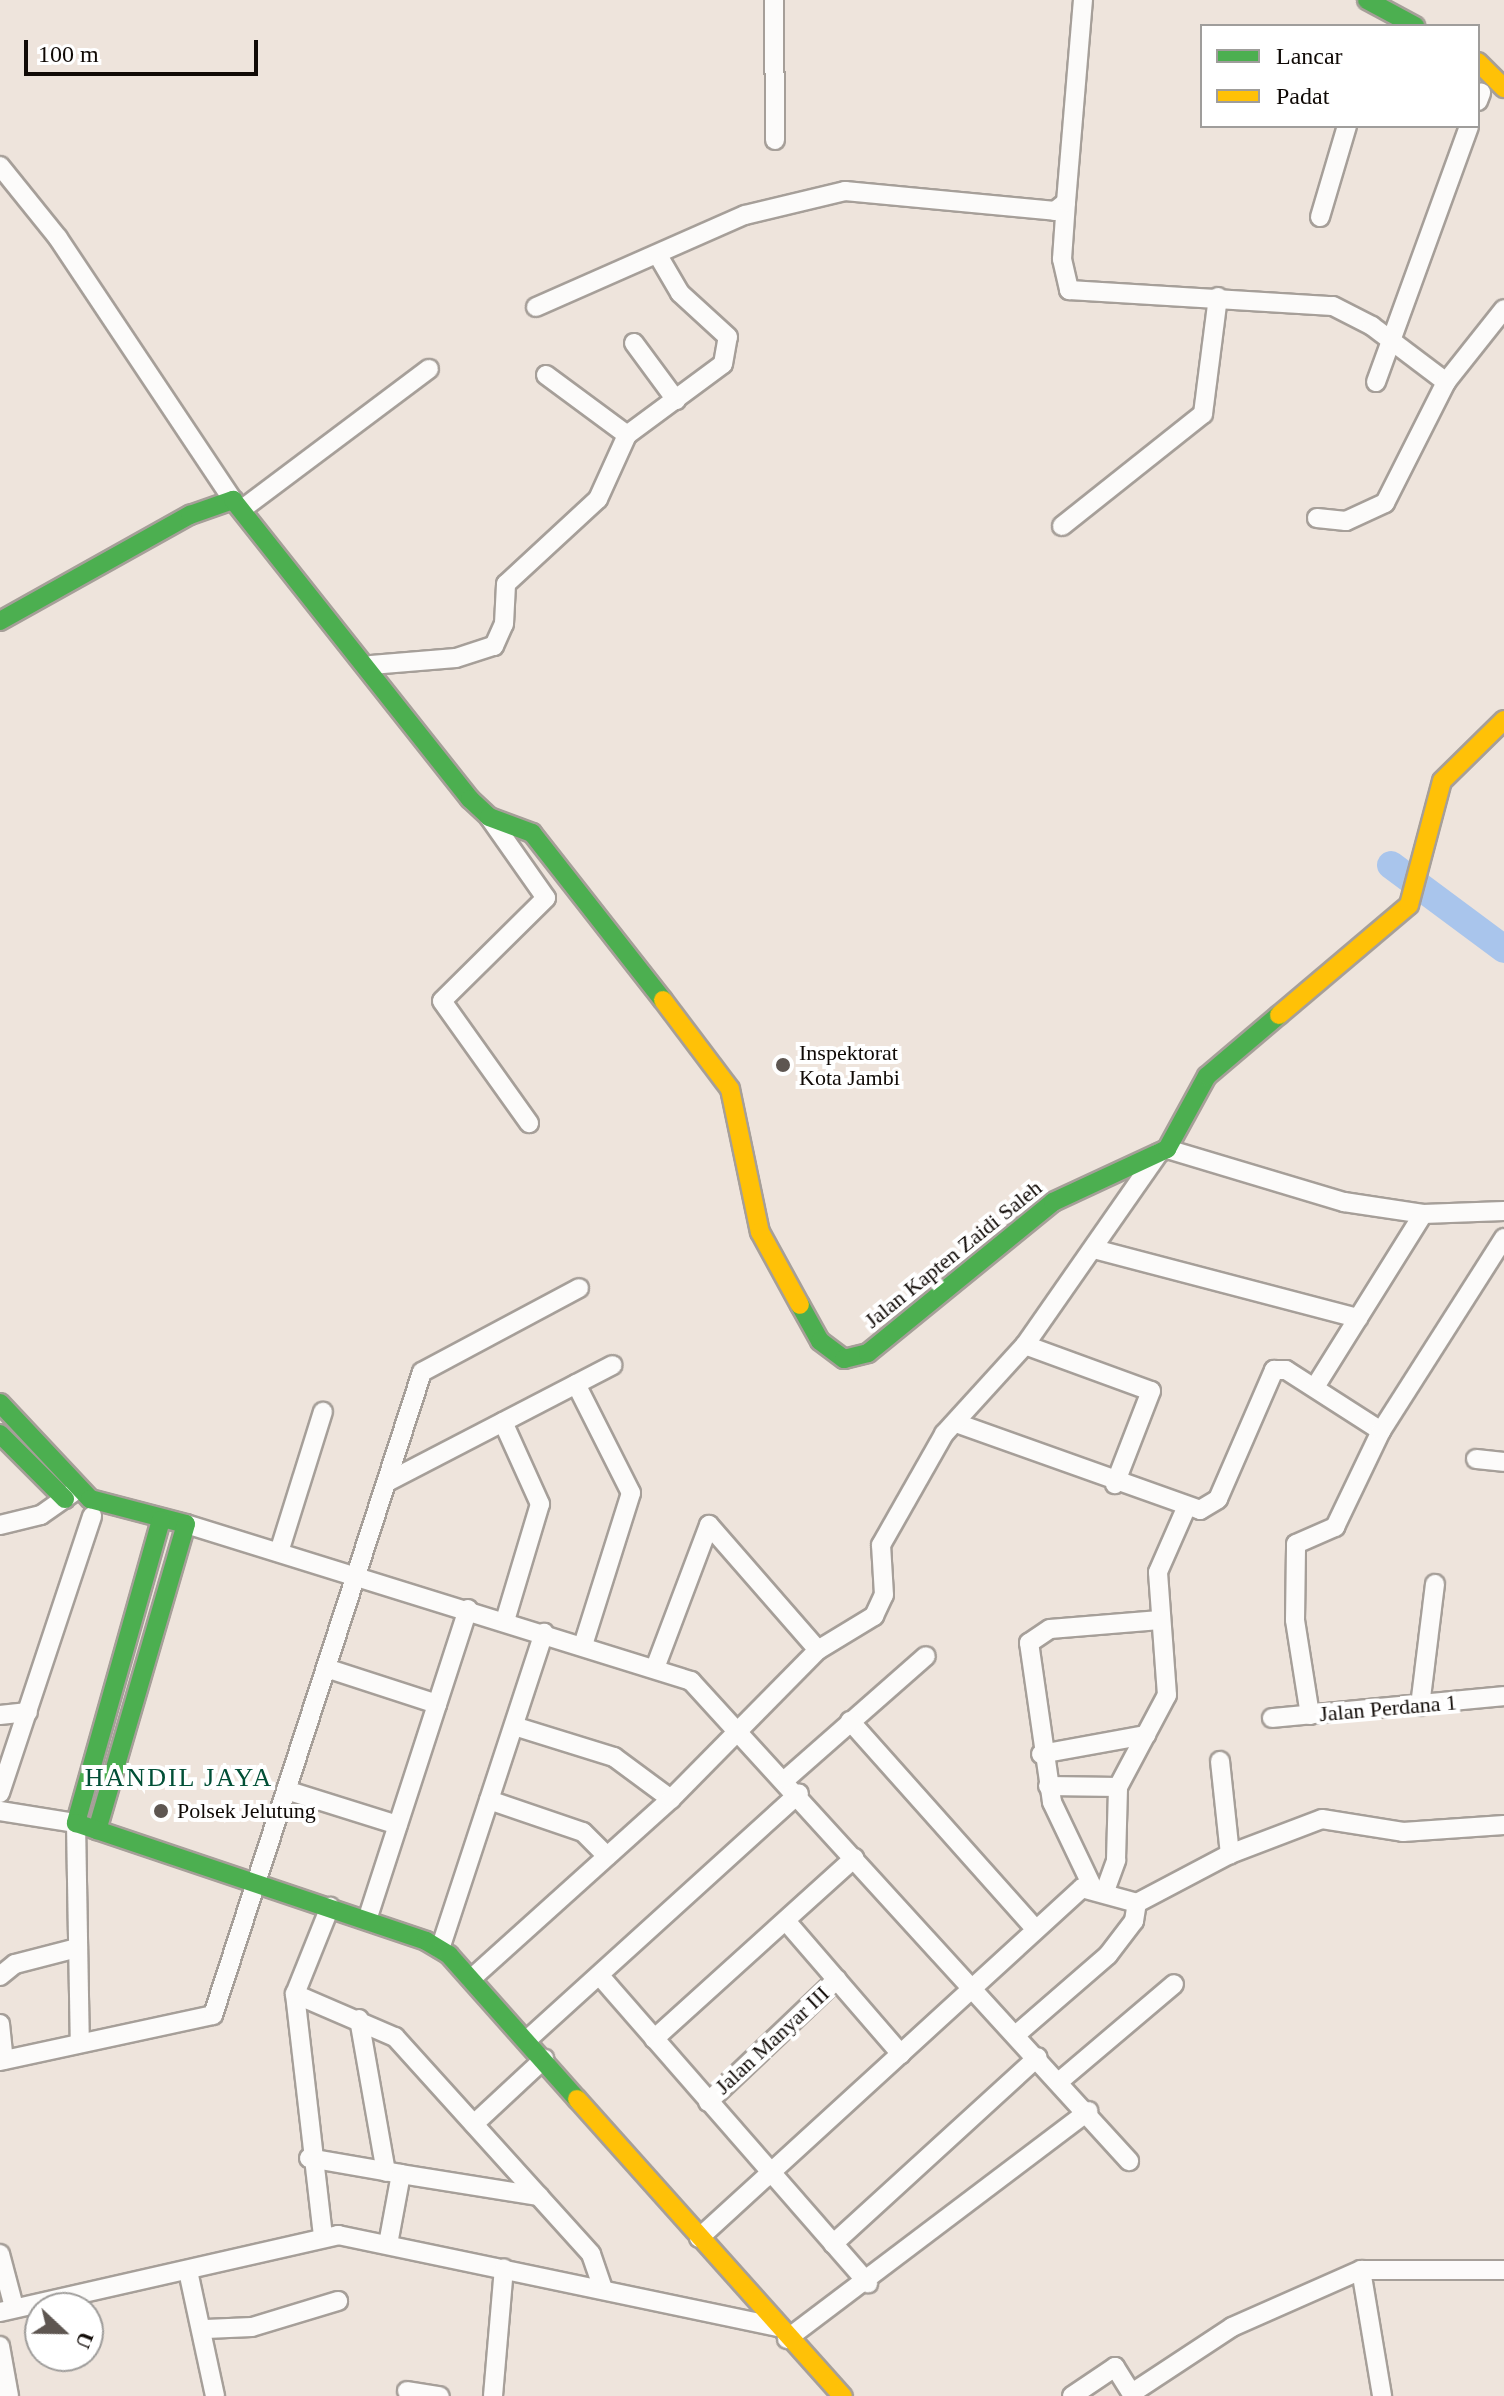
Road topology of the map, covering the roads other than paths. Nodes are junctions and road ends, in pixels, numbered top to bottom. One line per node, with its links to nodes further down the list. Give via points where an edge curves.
1 (774, 0): 14 (street)
2 (1083, 0): 16 (street)
3 (1367, 0): 5 (main road)
4 (1408, 0): 6 (main road)
5 (1386, 18): 7 (main road)
6 (1433, 19)
7 (1408, 24)
8 (1480, 64): 9 (main road)
9 (1504, 88)
10 (1480, 96): 11 (main road)
11 (1504, 113)
12 (1346, 128): 17 (street)
13 (1468, 128): 22 (street)
14 (775, 140)
15 (0, 166): 30 (street, via 58,238)
16 (1066, 202): 18 (street, via 1055,211 845,191 745,215); 19 (street, via 1062,259 1069,290 1159,300)
17 (1320, 217)
18 (659, 257): 20 (street); 28 (street, via 729,348 723,364)
19 (1218, 297): 22 (street, via 1333,306); 32 (street, via 1203,414)
20 (536, 307)
21 (1504, 309): 27 (street)
22 (1393, 342): 26 (street); 27 (street)
23 (634, 343): 28 (street)
24 (429, 369): 30 (street)
25 (546, 375): 29 (street)
26 (1376, 382)
27 (1446, 382): 31 (street, via 1385,503 1346,521)
28 (676, 400): 29 (street)
29 (627, 435): 34 (street, via 598,499 506,584 504,624 494,646 456,658)
30 (239, 504): 33 (main road, via 190,515); 34 (main road)
31 (1317, 518)
32 (1062, 526)
33 (0, 621)
34 (371, 665): 36 (main road)
35 (1504, 720): 38 (main road, via 1472,744 1442,781 1409,905 1207,1076)
36 (489, 817): 37 (street, via 546,898 442,1001); 38 (main road, Jalan Kapten Zaidi Saleh, via 532,833 566,870 738,1117 760,1232 820,1341 844,1359 868,1353 1053,1202)
37 (529, 1123)
38 (1163, 1151): 40 (street, via 1344,1202); 42 (street)
39 (1504, 1211): 40 (street)
40 (1423, 1214): 44 (street)
41 (1504, 1238): 53 (street)
42 (1098, 1250): 44 (street); 45 (street)
43 (579, 1288): 57 (street, via 422,1372)
44 (1358, 1318): 48 (street)
45 (1025, 1345): 52 (street); 58 (street, via 1151,1391)
46 (613, 1365): 47 (street)
47 (576, 1384): 51 (street); 73 (street, via 631,1493)
48 (1315, 1387): 53 (street); 60 (street, via 1274,1370 1218,1499 1200,1510)
49 (0, 1403): 59 (main road, via 47,1455)
50 (323, 1412): 66 (street)
51 (503, 1422): 57 (street); 71 (street, via 540,1504)
52 (959, 1424): 58 (street); 74 (street, via 944,1434 881,1545 882,1604)
53 (1381, 1431): 85 (street, via 1335,1527 1296,1544 1295,1620)
54 (0, 1434): 59 (main road, via 29,1464)
55 (1476, 1459): 56 (street)
56 (1504, 1462)
57 (387, 1482): 67 (street)
58 (1115, 1484): 60 (street)
59 (69, 1492): 61 (main road); 62 (main road); 63 (street)
60 (1187, 1506): 70 (street, via 1158,1572)
61 (92, 1516): 65 (main road); 83 (street)
62 (161, 1520): 64 (main road); 65 (main road)
63 (0, 1525)
64 (185, 1532): 65 (main road); 66 (street, via 209,1531); 79 (main road)
65 (157, 1539): 78 (main road)
66 (279, 1552): 67 (street)
67 (356, 1575): 69 (street); 76 (street)
68 (1435, 1584): 82 (street)
69 (468, 1609): 71 (street); 81 (street)
70 (1160, 1620): 90 (street, via 1167,1695); 91 (street, via 1050,1629 1032,1637)
71 (505, 1621): 72 (street)
72 (544, 1633): 73 (street); 88 (street)
73 (583, 1645): 77 (street)
74 (818, 1650): 77 (street, via 709,1525); 89 (street)
75 (926, 1656): 87 (street)
76 (326, 1668): 81 (street); 96 (street)
77 (655, 1668): 89 (street, via 691,1681)
78 (120, 1675): 79 (main road); 102 (main road)
79 (145, 1682): 105 (main road)
80 (1504, 1696): 82 (street, Jalan Perdana 1)
81 (437, 1704): 103 (street)
82 (1420, 1706): 85 (street, Jalan Perdana 1)
83 (28, 1712): 84 (street); 97 (street)
84 (0, 1715)
85 (1310, 1715): 86 (street, Jalan Perdana 1)
86 (1272, 1718)
87 (850, 1721): 93 (street); 116 (street)
88 (514, 1726): 99 (street, via 614,1757); 100 (street)
89 (738, 1726): 93 (street); 99 (street)
90 (1146, 1735): 91 (street); 95 (street)
91 (1041, 1754): 94 (street)
92 (1220, 1761): 107 (street)
93 (786, 1779): 98 (street)
94 (1048, 1786): 95 (street); 111 (street)
95 (1118, 1787): 111 (street, via 1116,1860)
96 (286, 1790): 103 (street); 110 (street)
97 (0, 1793)
98 (799, 1793): 109 (street); 120 (street)
99 (671, 1799): 108 (street)
100 (489, 1800): 108 (street, via 583,1832); 118 (street)
101 (0, 1811): 102 (street)
102 (76, 1823): 105 (main road); 106 (street)
103 (398, 1825): 114 (street)
104 (1504, 1825): 107 (street, via 1403,1832 1322,1819)
105 (97, 1830): 106 (street); 110 (main road)
106 (81, 1853): 117 (street)
107 (1230, 1854): 112 (street)
108 (607, 1856): 121 (street)
109 (854, 1858): 115 (street); 124 (street)
110 (256, 1883): 113 (main road); 131 (street, via 213,2015)
111 (1098, 1888): 112 (street); 116 (street)
112 (1137, 1903): 128 (street, via 1134,1921 1108,1955)
113 (330, 1907): 114 (main road); 125 (street)
114 (367, 1920): 118 (main road)
115 (786, 1921): 122 (street); 129 (street)
116 (1035, 1929): 124 (street)
117 (77, 1948): 119 (street, via 15,1964); 131 (street)
118 (440, 1949): 121 (main road)
119 (0, 1976)
120 (600, 1976): 129 (street); 130 (street)
121 (471, 1979): 130 (main road)
122 (837, 1979): 132 (street); 137 (street, Jalan Manyar III)
123 (1174, 1984): 136 (street)
124 (975, 1985): 128 (street); 132 (street)
125 (295, 1994): 126 (street); 140 (street)
126 (359, 2019): 139 (street, via 395,2037); 142 (street)
127 (0, 2024): 135 (street)
128 (1018, 2033): 133 (street)
129 (654, 2039): 137 (street)
130 (527, 2040): 134 (main road)
131 (80, 2042): 135 (street)
132 (901, 2054): 143 (street)
133 (1038, 2057): 136 (street); 148 (street)
134 (544, 2059): 139 (street); 146 (main road)
135 (2, 2061)
136 (1061, 2080): 138 (street)
137 (708, 2102): 143 (street)
138 (1088, 2111): 141 (street); 154 (street)
139 (474, 2124): 144 (street)
140 (309, 2158): 142 (street); 145 (street)
141 (1129, 2161)
142 (394, 2173): 144 (street); 147 (street)
143 (772, 2174): 146 (street); 148 (street)
144 (539, 2196): 155 (street, via 591,2254)
145 (323, 2236): 147 (street); 153 (street)
146 (699, 2238): 159 (main road)
147 (388, 2244): 150 (street)
148 (833, 2244): 154 (street)
149 (0, 2254): 157 (street)
150 (504, 2268): 155 (street); 166 (street)
151 (1361, 2270): 152 (street); 162 (street, via 1232,2327); 169 (street)
152 (1504, 2270)
153 (188, 2271): 157 (street); 158 (street)
154 (868, 2283): 159 (street)
155 (602, 2286): 159 (street)
156 (338, 2301): 158 (street, via 252,2327)
157 (7, 2310)
158 (206, 2329): 164 (street)
159 (782, 2333): 167 (main road)
160 (0, 2346): 163 (street)
161 (407, 2391): 165 (street)
162 (1132, 2395): 168 (street, via 1115,2367)
163 (9, 2396)
164 (215, 2396)
165 (440, 2396)
166 (493, 2396)
167 (843, 2396)
168 (1072, 2396)
169 (1382, 2396)

